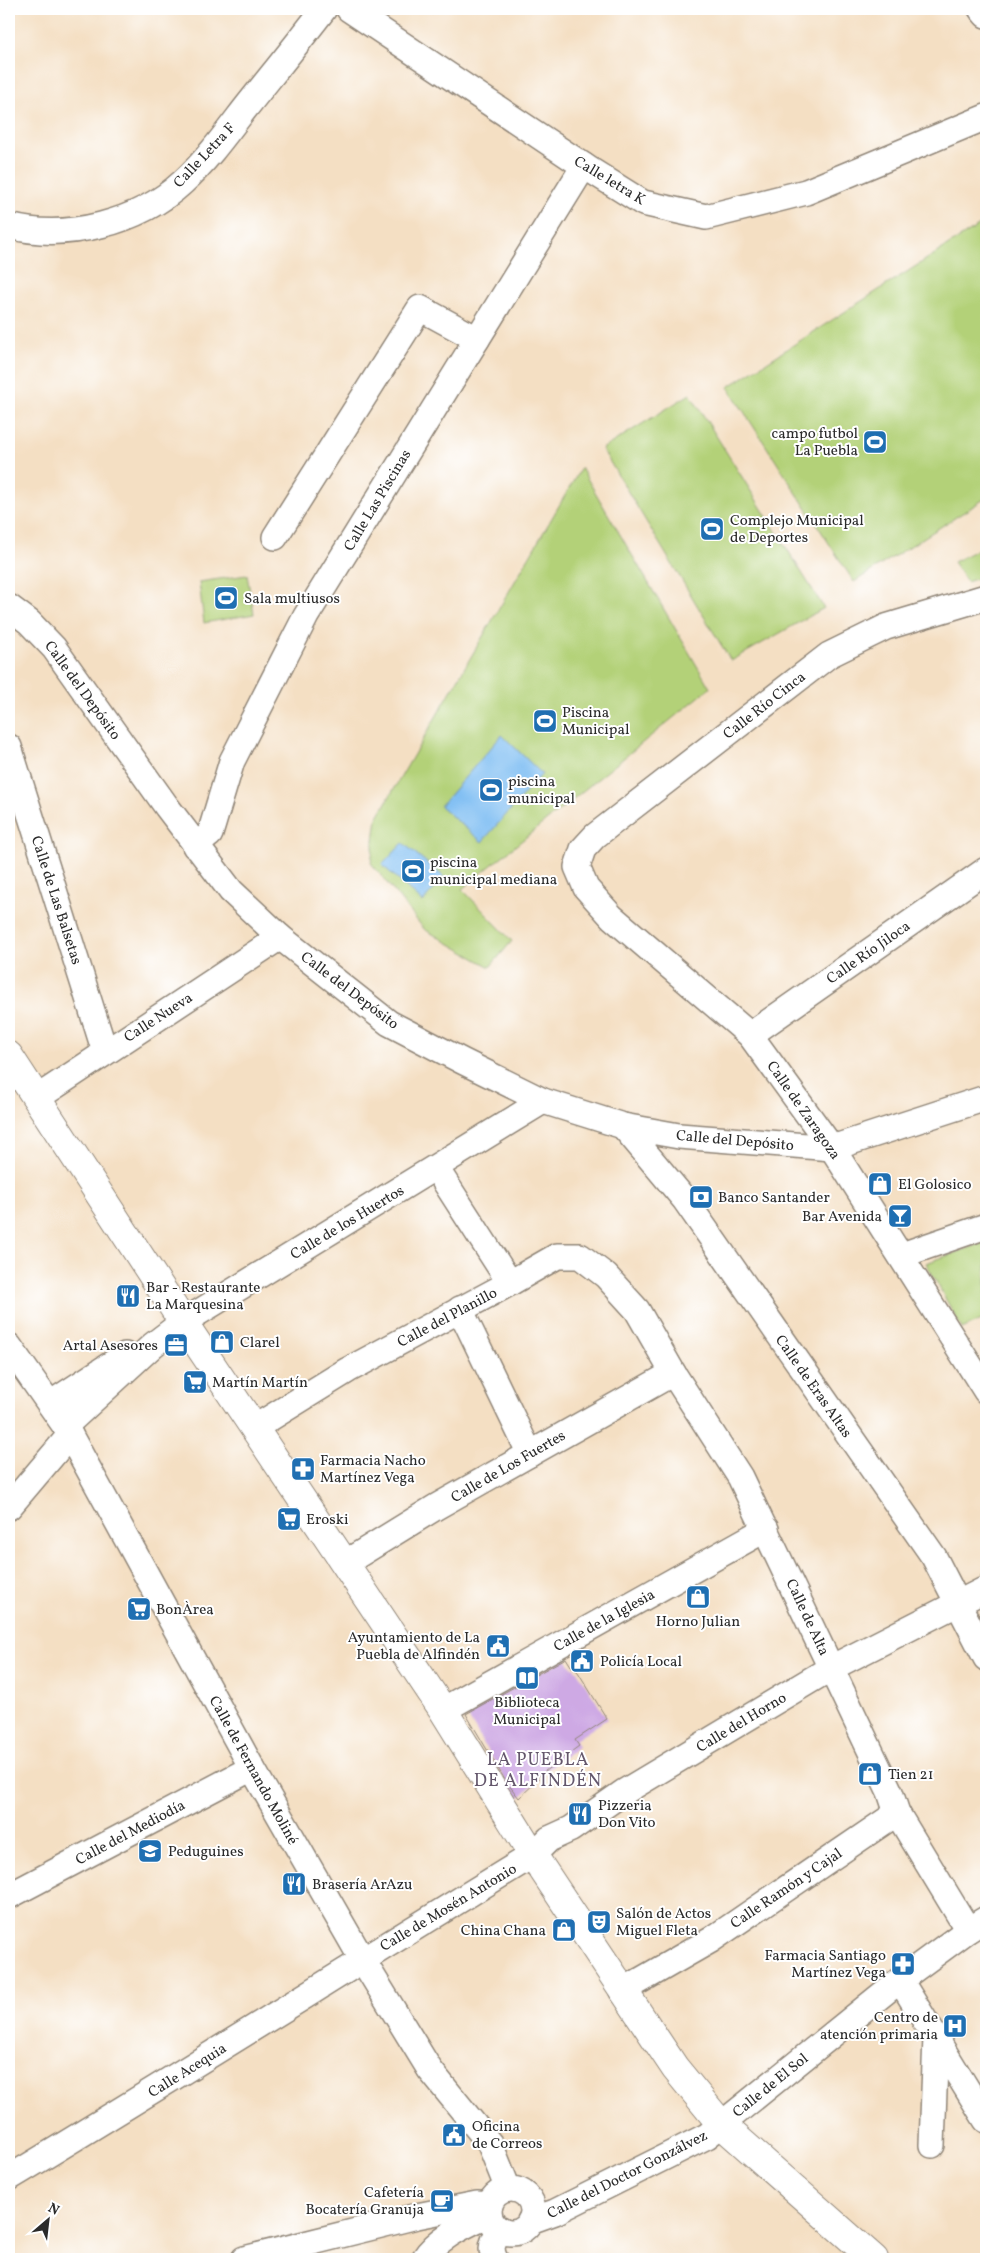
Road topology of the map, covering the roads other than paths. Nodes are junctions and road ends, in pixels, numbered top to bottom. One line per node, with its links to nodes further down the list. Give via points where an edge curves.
1 (324, 9): 7 (street, Calle Letra F, via 218,144 182,183 148,206 93,228 56,232)
2 (349, 9): 6 (street, Calle letra K)
3 (981, 9): 4 (street)
4 (986, 15)
5 (986, 117): 6 (street, Calle letra K, via 806,192 706,217 643,203)
6 (584, 166): 8 (street, Calle Las Piscinas)
7 (9, 226)
8 (477, 339): 9 (street, via 420,308); 13 (street, Calle Las Piscinas, via 306,616 232,761 210,834)
9 (275, 537)
10 (986, 597): 14 (street, Calle Río Cinca, via 886,627 829,655 595,836 584,849)
11 (11, 611): 13 (street, Calle del Depósito, via 41,633 68,666)
12 (9, 747): 18 (street, Calle de Las Balsetas)
13 (196, 846): 16 (street, Calle del Depósito, via 232,891)
14 (577, 867): 17 (street, Calle de Zaragoza, via 586,888 612,917)
15 (986, 870): 17 (street, Calle Río Jiloca)
16 (280, 937): 18 (street, Calle Nueva); 22 (street, Calle del Depósito, via 389,1023)
17 (750, 1034): 25 (street, Calle de Zaragoza)
18 (105, 1052): 20 (street, Calle Nueva)
19 (9, 1056): 20 (highway)
20 (37, 1098): 33 (highway)
21 (986, 1098): 25 (street)
22 (543, 1101): 23 (street, Calle del Depósito); 26 (street, Calle de los Huertos)
23 (623, 1126): 24 (street, Calle del Depósito); 27 (street, Calle de Eras Altas)
24 (679, 1136): 25 (street, Calle del Depósito); 27 (street, via 671,1152)
25 (832, 1148): 29 (street, Calle de Zaragoza)
26 (436, 1168): 30 (street); 33 (street, Calle de los Huertos)
27 (666, 1179): 46 (street, Calle de Eras Altas, via 685,1200 934,1558)
28 (986, 1226): 29 (street)
29 (902, 1255): 37 (street, Calle de Zaragoza)
30 (510, 1283): 31 (street, Calle del Planillo); 32 (street, Calle del Planillo, via 557,1256 580,1256 606,1276)
31 (460, 1309): 39 (street, Calle del Planillo, via 348,1370 259,1425); 41 (street)
32 (637, 1310): 36 (street, Calle de Alta)
33 (183, 1322): 34 (street, Calle de los Huertos); 39 (highway)
34 (153, 1345): 38 (street, Calle de los Huertos, via 121,1357); 40 (street, Calle de los Huertos)
35 (9, 1346): 38 (street, Calle de Fernando Moliné)
36 (673, 1373): 41 (street, Calle de Los Fuertes); 43 (street, Calle de Alta, via 740,1477)
37 (986, 1391)
38 (50, 1404): 40 (street, Calle de Fernando Moliné)
39 (250, 1420): 44 (highway)
40 (67, 1431): 42 (street, Calle de los Huertos); 50 (street, Calle de Fernando Moliné)
41 (530, 1454): 44 (street, Calle de Los Fuertes)
42 (9, 1507)
43 (766, 1529): 48 (street, Calle de Alta); 49 (street, Calle de la Iglesia)
44 (345, 1562): 49 (highway)
45 (986, 1588): 46 (street, Calle del Horno)
46 (958, 1603): 47 (street, Calle de Eras Altas); 48 (street, Calle del Horno)
47 (986, 1658)
48 (831, 1668): 51 (street, Calle de Alta); 52 (street, Calle del Horno, via 624,1792 571,1829 549,1839)
49 (443, 1710): 52 (highway)
50 (252, 1768): 53 (street, Calle del Mediodía); 55 (street, Calle de Fernando Moliné)
51 (897, 1813): 54 (street, Calle de Alta); 57 (street, Calle Ramón y Cajal, via 711,1940)
52 (533, 1855): 55 (street, Calle de Mosén Antonio); 57 (highway)
53 (9, 1896)
54 (977, 1924): 56 (street, Calle de El Sol)
55 (362, 1959): 62 (street, Calle Acequia, via 163,2086); 63 (street, Calle de Fernando Moliné, via 430,2070 490,2144)
56 (900, 1980): 58 (street); 60 (street, Calle de El Sol)
57 (622, 1990): 60 (highway, via 675,2068)
58 (936, 2037): 59 (street); 61 (street)
59 (986, 2120)
60 (721, 2124): 66 (street, Calle del Doctor Gonzálvez, via 707,2136); 70 (highway)
61 (932, 2145)
62 (9, 2178)
63 (508, 2189): 65 (street, via 496,2194); 66 (street, via 522,2192 531,2201)
64 (417, 2216): 65 (street, via 476,2204); 67 (street); 68 (street)
65 (493, 2216): 66 (street, via 507,2232 520,2230); 67 (street, via 458,2230); 69 (street, via 495,2237 492,2253)
66 (530, 2221)
67 (427, 2255)
68 (244, 2259)
69 (495, 2259)
70 (874, 2259)

